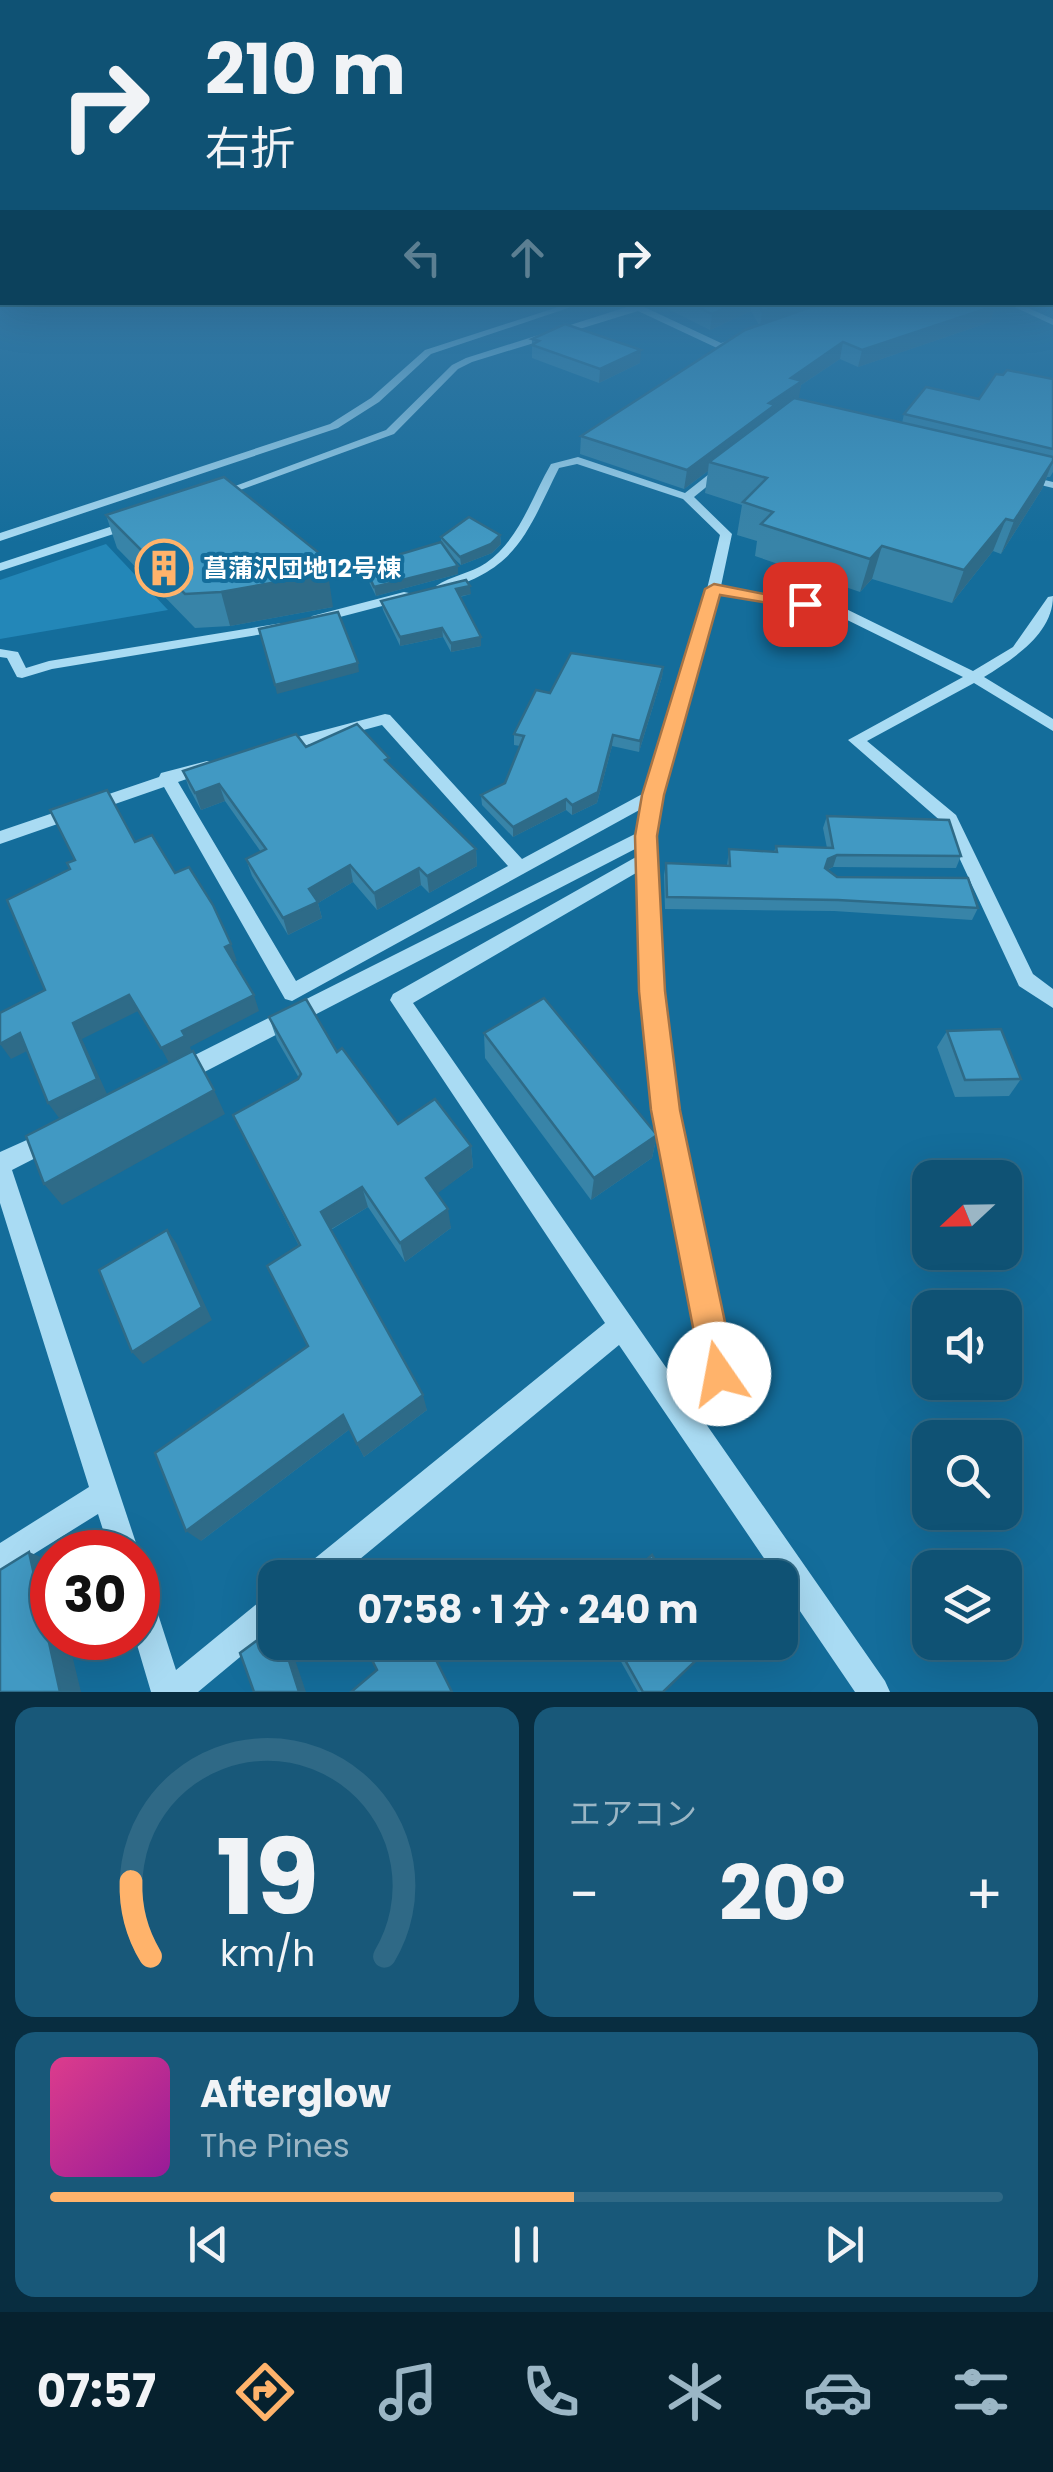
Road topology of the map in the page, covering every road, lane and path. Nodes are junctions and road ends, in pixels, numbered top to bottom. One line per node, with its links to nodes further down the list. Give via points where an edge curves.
1 (392, 385): 9 (street, via 334,426)
2 (438, 385): 7 (street, via 390,432)
3 (728, 464): 6 (street)
4 (1008, 474): 5 (street)
5 (1053, 485)
6 (686, 497): 11 (street, via 726,534); 13 (street, via 565,460 549,477 516,547 472,579 296,624 22,674 13,655)
7 (204, 499)
8 (138, 522): 10 (street)
9 (0, 537)
10 (0, 567)
11 (714, 589): 14 (street, via 836,609); 19 (street)
12 (1053, 600): 14 (street, via 1018,650)
13 (0, 653)
14 (974, 677): 15 (street); 23 (street, via 856,740 950,819 971,879 1026,980)
15 (1053, 726)
16 (258, 753): 22 (street, via 385,719)
17 (222, 763): 18 (street)
18 (167, 777): 20 (street); 22 (street, via 292,993)
19 (653, 795): 21 (street); 22 (street)
20 (0, 838)
21 (645, 848): 24 (street); 27 (street, via 400,1000); 28 (street, via 666,1110 719,1374)
22 (520, 868)
23 (1053, 1000)
24 (157, 1084)
25 (70, 1129): 26 (street)
26 (0, 1166): 29 (street)
27 (622, 1326): 28 (street); 32 (street)
28 (679, 1409): 36 (street)
29 (105, 1493): 30 (street); 31 (street)
30 (117, 1530)
31 (0, 1560)
32 (335, 1560)
33 (258, 1622): 35 (street)
34 (159, 1660): 35 (street)
35 (170, 1692)
36 (874, 1692)

